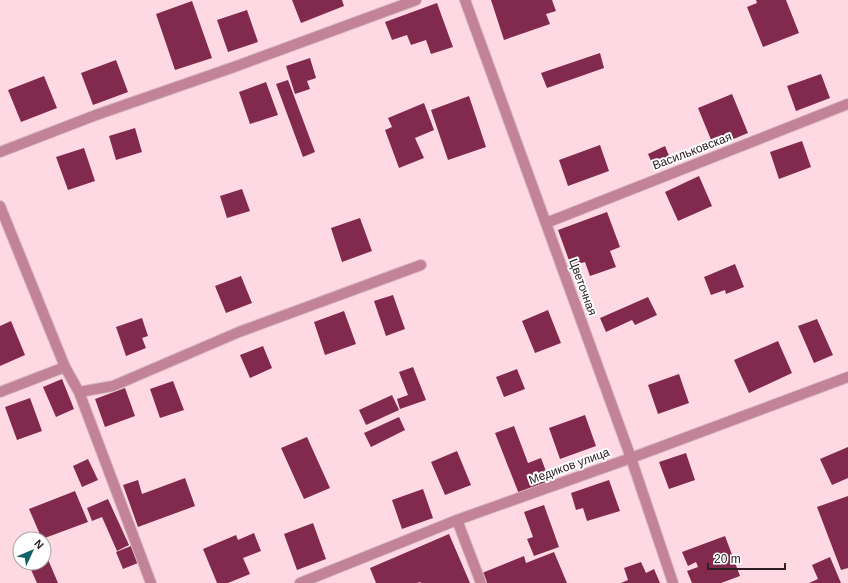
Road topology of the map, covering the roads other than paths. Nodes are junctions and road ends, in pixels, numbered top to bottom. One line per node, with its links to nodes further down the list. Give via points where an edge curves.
1 (416, 0): 4 (street)
2 (465, 0): 6 (street, Цветочная)
3 (848, 104): 6 (street, Васильковская)
4 (0, 152)
5 (0, 206): 8 (street)
6 (546, 223): 12 (street, Цветочная)
7 (421, 265): 11 (street, via 239,332 112,386)
8 (65, 367): 10 (street); 11 (street)
9 (848, 377): 12 (street, Медиков улица)
10 (0, 392)
11 (80, 392): 14 (street)
12 (631, 458): 13 (street, Медиков улица); 17 (street, Цветочная)
13 (457, 520): 15 (street, Медиков улица); 16 (street)
14 (151, 583)
15 (300, 583)
16 (481, 583)
17 (673, 583)

